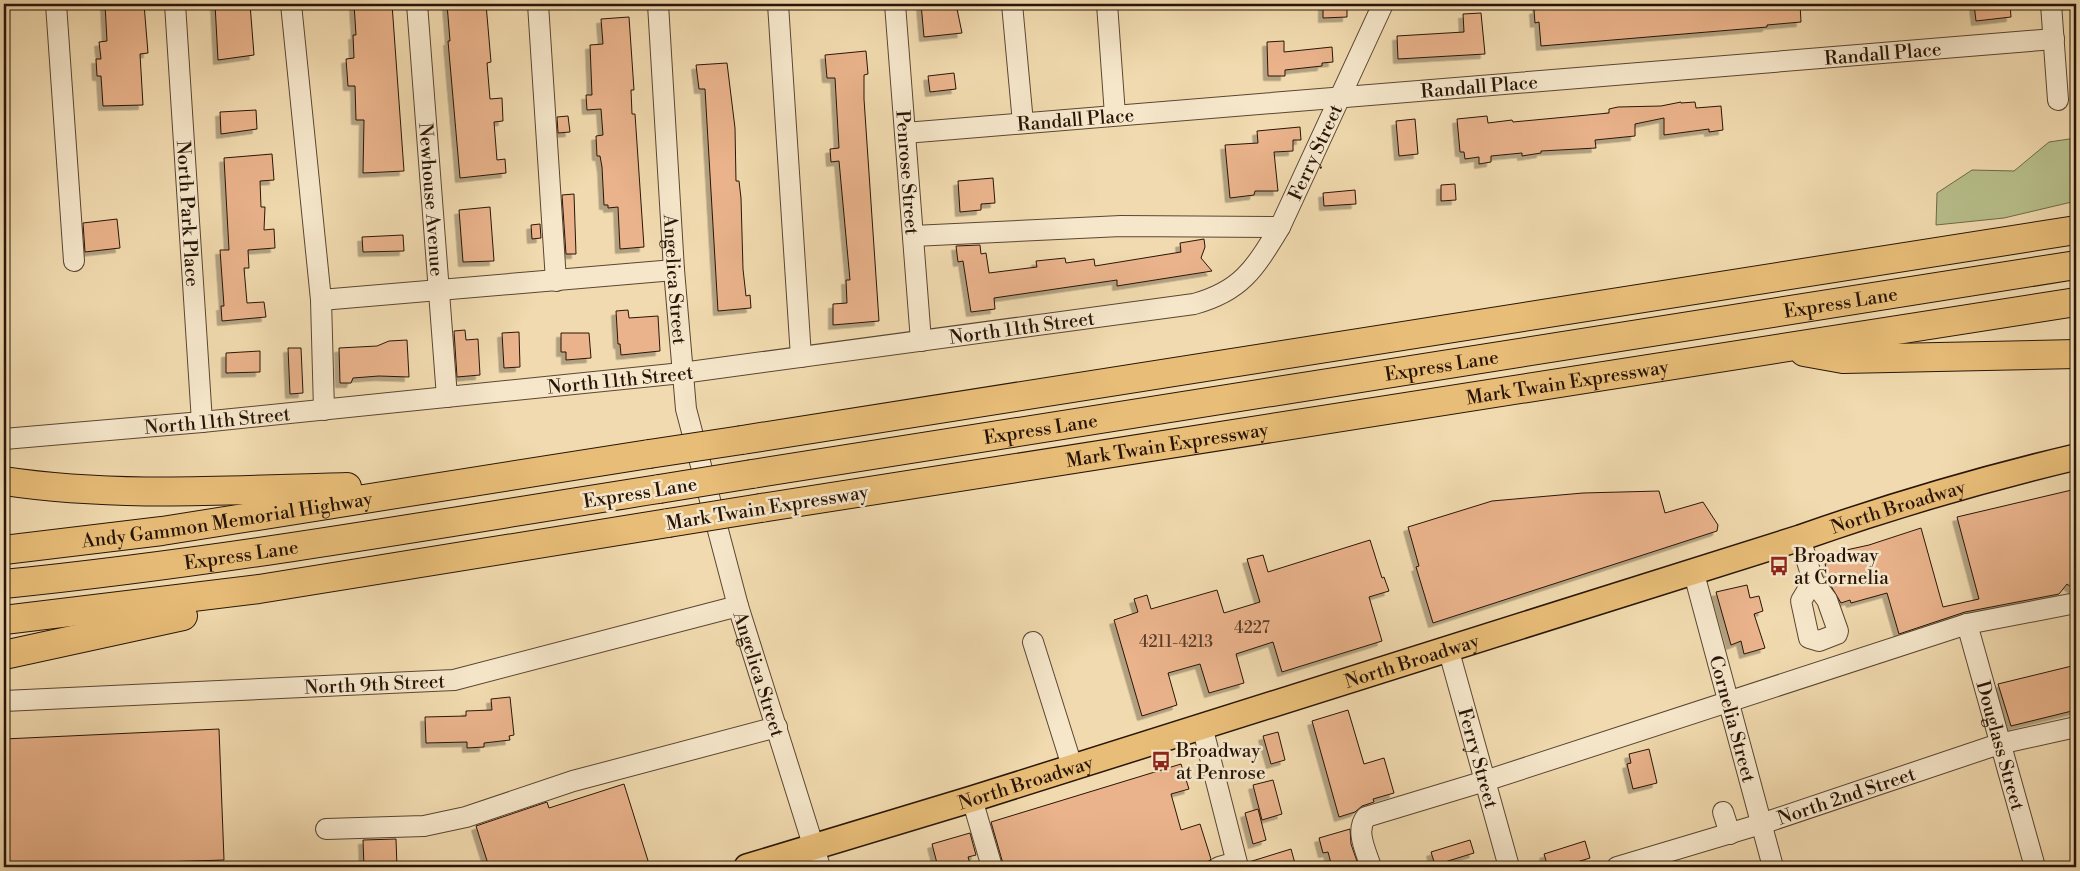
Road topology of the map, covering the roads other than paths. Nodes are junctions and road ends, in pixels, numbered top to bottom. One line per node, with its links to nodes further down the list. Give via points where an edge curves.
1 (56, 4): 24 (street)
2 (174, 4): 39 (street, North Park Place)
3 (291, 4): 30 (street)
4 (418, 4): 28 (street, Newhouse Avenue)
5 (538, 4): 27 (street)
6 (658, 4): 26 (street, Angelica Street)
7 (778, 4): 35 (street)
8 (895, 4): 18 (street, Penrose Street)
9 (1012, 4): 17 (street)
10 (1107, 4): 16 (street)
11 (1383, 4): 14 (street, Ferry Street)
12 (2051, 4): 13 (street)
13 (2054, 38): 14 (street, Randall Place); 15 (street)
14 (1340, 98): 16 (street, Randall Place); 20 (street, Ferry Street)
15 (2058, 100)
16 (1115, 115): 17 (street, Randall Place)
17 (1023, 123): 18 (street, Randall Place)
18 (905, 132): 22 (street, Penrose Street)
19 (2076, 215): 23 (highway)
20 (1280, 227): 22 (street, via 1112,227); 29 (street, Ferry Street, via 1260,261)
21 (2076, 230): 23 (highway)
22 (914, 236): 32 (street, Penrose Street)
23 (1987, 244): 43 (highway, bridge)
24 (74, 261)
25 (2076, 265): 48 (highway, Express Lane, bridge, via 222,557)
26 (674, 270): 27 (street); 36 (street, Angelica Street)
27 (556, 281): 28 (street)
28 (438, 290): 30 (street); 37 (street, Newhouse Avenue)
29 (1232, 290): 32 (street, North 11th Street, via 1194,304)
30 (320, 300): 38 (street)
31 (2076, 302): 33 (highway, Mark Twain Expressway)
32 (921, 341): 35 (street, North 11th Street)
33 (1781, 348): 34 (highway, via 1843,359); 49 (highway, Mark Twain Expressway, bridge)
34 (2076, 354)
35 (801, 357): 36 (street, North 11th Street)
36 (682, 373): 37 (street, North 11th Street); 51 (street, Angelica Street, via 686,409)
37 (447, 397): 38 (street, North 11th Street)
38 (324, 410): 39 (street, North 11th Street)
39 (202, 422): 40 (street, North 11th Street)
40 (4, 439)
41 (2076, 457): 44 (main road, North Broadway, via 1940,492)
42 (4, 481): 43 (highway, via 110,491)
43 (450, 485): 45 (highway, Andy Gammon Memorial Highway, via 153,532)
44 (1800, 538): 46 (main road, North Broadway); 47 (street)
45 (4, 550)
46 (1693, 570): 55 (main road, North Broadway); 58 (street, Cornelia Street)
47 (1813, 581)
48 (4, 584)
49 (259, 590): 52 (highway); 56 (highway, via 194,613)
50 (2076, 603): 53 (street)
51 (738, 606): 57 (street, North 9th Street, via 454,680); 60 (street, Angelica Street)
52 (4, 620)
53 (1967, 624): 58 (street); 62 (street, Douglass Street)
54 (1033, 642): 63 (street)
55 (1448, 648): 59 (main road, North Broadway); 64 (street, Ferry Street)
56 (4, 655)
57 (4, 702)
58 (1727, 702): 64 (street); 67 (street, Cornelia Street)
59 (1202, 726): 63 (main road, North Broadway); 71 (street)
60 (777, 727): 68 (street, via 573,781 466,817 424,826); 70 (street, Angelica Street)
61 (2076, 727): 62 (street, North 2nd Street)
62 (1999, 744): 67 (street, North 2nd Street); 78 (street, Douglass Street)
63 (1072, 766): 65 (main road, North Broadway)
64 (1485, 780): 74 (street, via 1366,816 1361,823 1361,835); 75 (street, Ferry Street)
65 (972, 799): 70 (main road, North Broadway); 73 (street)
66 (1723, 812): 69 (street)
67 (1761, 824): 69 (street, North 2nd Street); 77 (street, Cornelia Street)
68 (326, 829)
69 (1730, 834): 76 (street, North 2nd Street)
70 (818, 857): 72 (main road, North Broadway)
71 (1231, 866)
72 (747, 867)
73 (992, 867)
74 (1370, 867)
75 (1509, 867)
76 (1617, 867)
77 (1772, 867)
78 (2035, 867)

